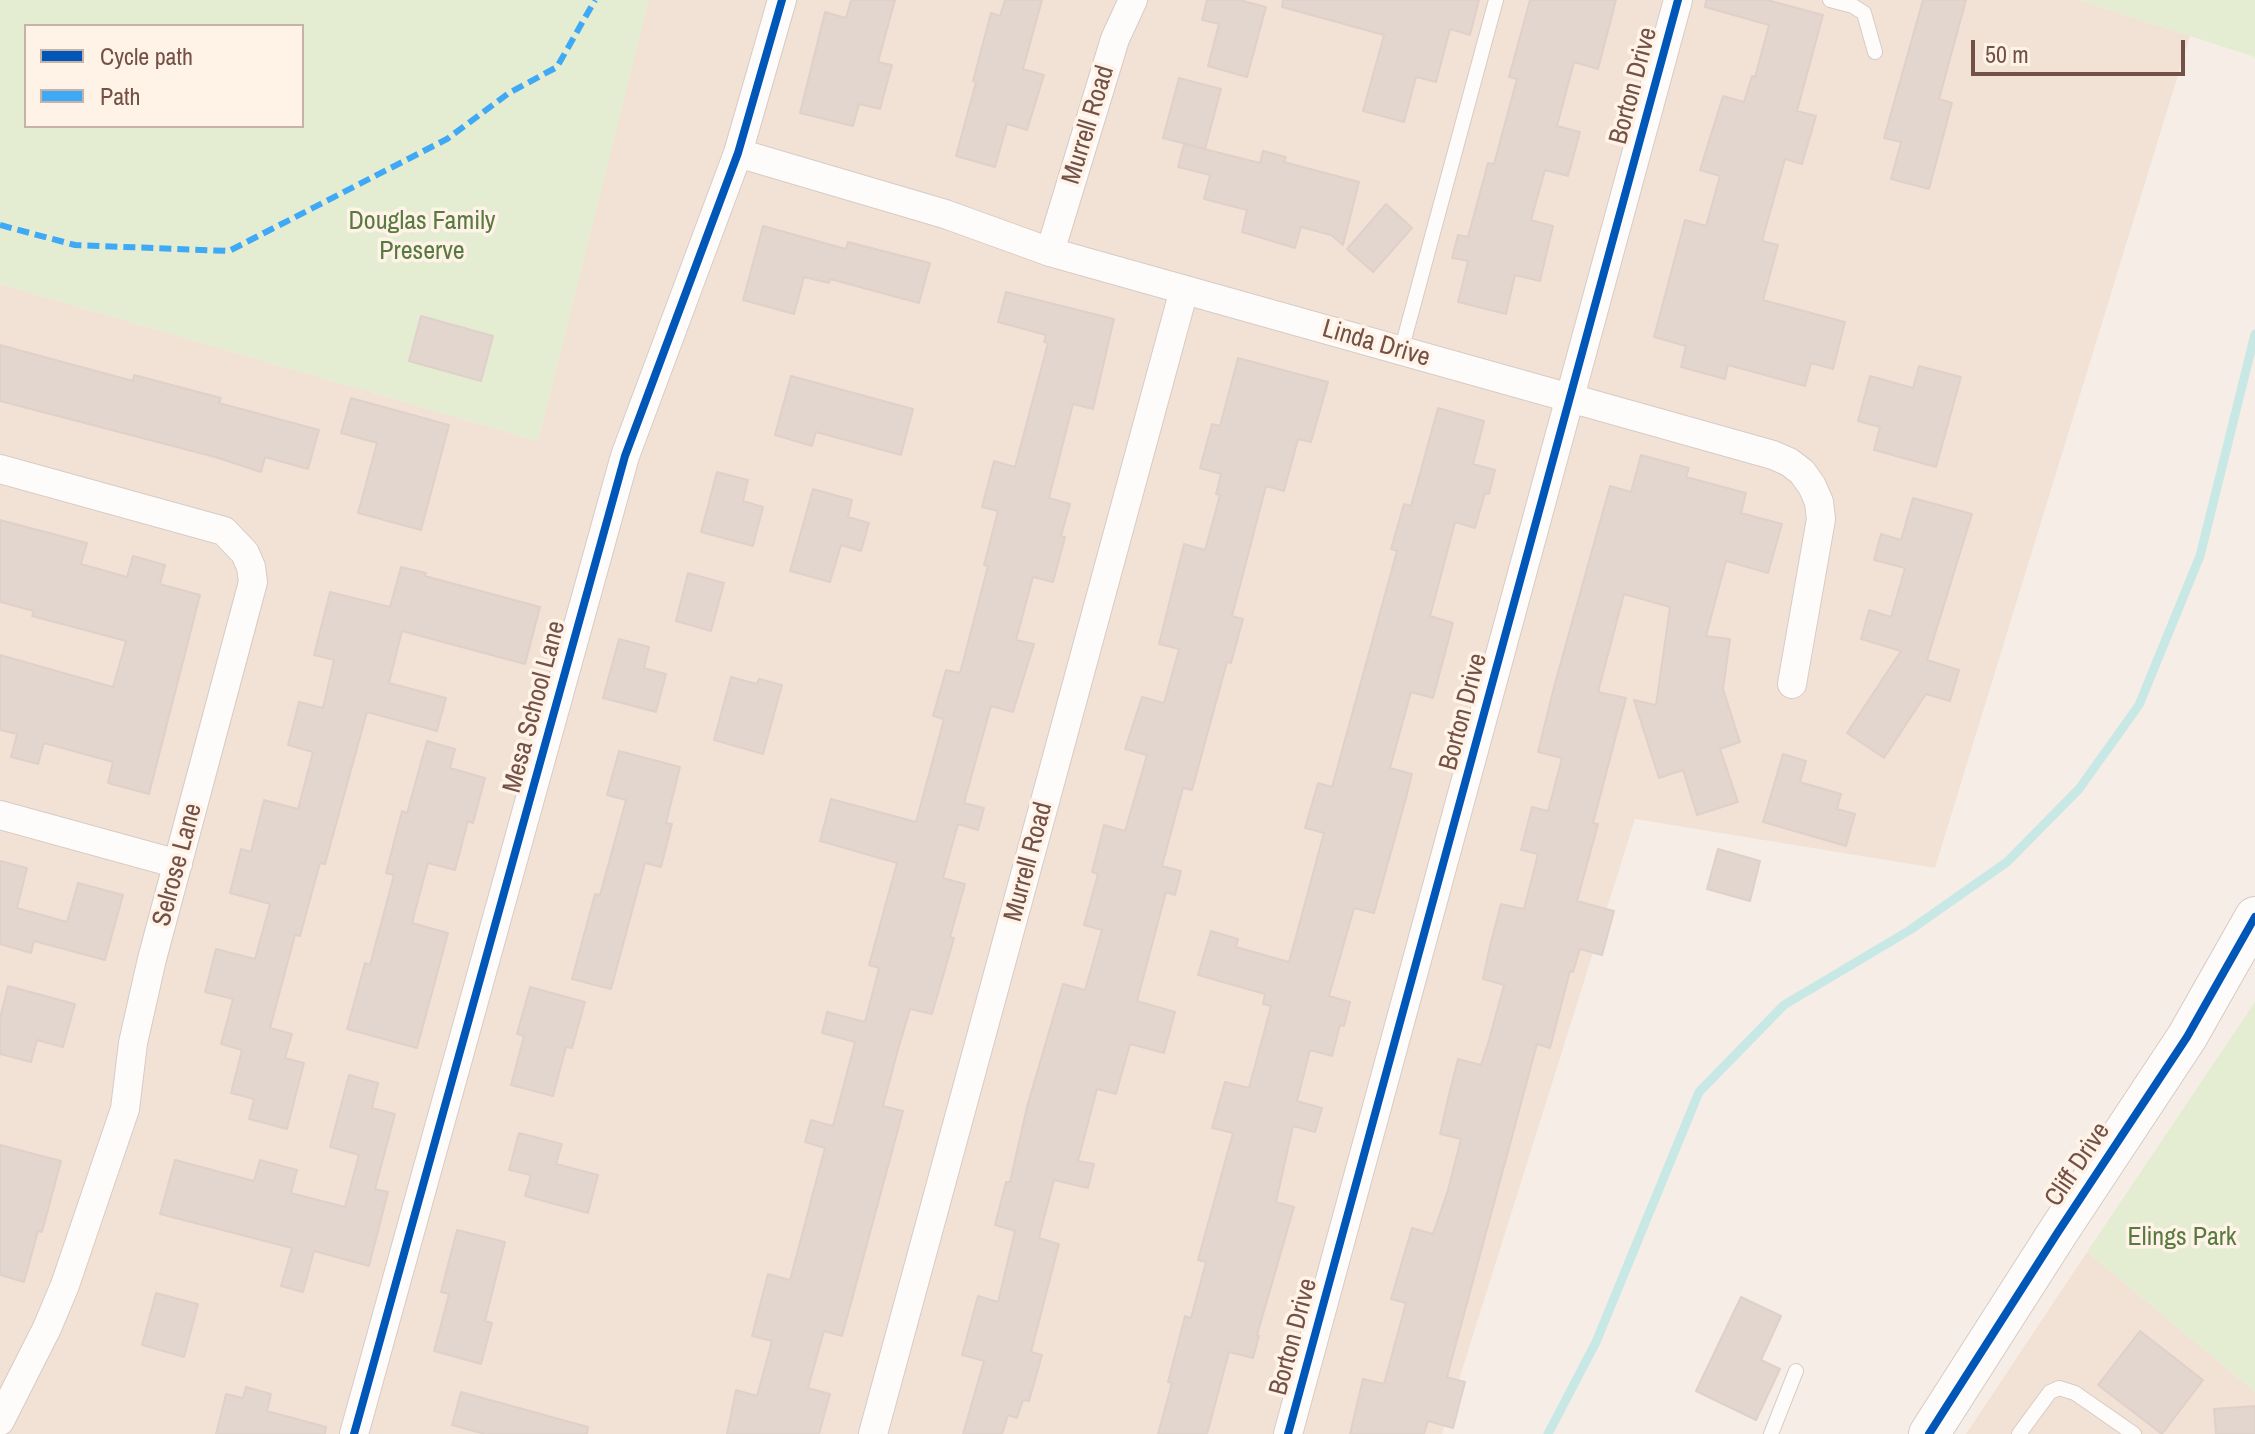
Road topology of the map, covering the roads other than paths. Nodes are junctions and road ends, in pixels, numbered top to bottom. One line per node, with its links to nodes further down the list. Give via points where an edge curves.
1 (782, 0): 7 (street, Mesa School Lane)
2 (1133, 0): 8 (street, Murrell Road, via 1115,39)
3 (1496, 0): 10 (lane)
4 (1678, 0): 11 (street, Borton Drive)
5 (1830, 0): 6 (lane, via 1864,13)
6 (1875, 52)
7 (738, 153): 8 (street, Linda Drive, via 945,214); 20 (street, Mesa School Lane, via 625,456)
8 (1050, 252): 9 (street, Linda Drive)
9 (1184, 290): 10 (street, Linda Drive); 21 (street, Murrell Road)
10 (1401, 351): 11 (street, Linda Drive)
11 (1569, 398): 13 (street, Linda Drive, via 1773,455 1802,472 1819,502 1821,519); 22 (street, Borton Drive)
12 (0, 469): 15 (street, Selrose Lane, via 209,525 224,531 245,553 251,567 251,597)
13 (1792, 684)
14 (0, 815): 15 (street)
15 (178, 864): 18 (street, Selrose Lane, via 133,1043 125,1109 65,1285)
16 (2255, 917): 19 (main road, Cliff Drive, via 2187,1037 2058,1232)
17 (1796, 1371): 23 (lane)
18 (0, 1421)
19 (1937, 1431)
20 (354, 1434)
21 (873, 1434)
22 (1288, 1434)
23 (1771, 1434)
24 (2019, 1434): 25 (lane, via 2050,1392 2059,1388 2075,1393)
25 (2134, 1434)

